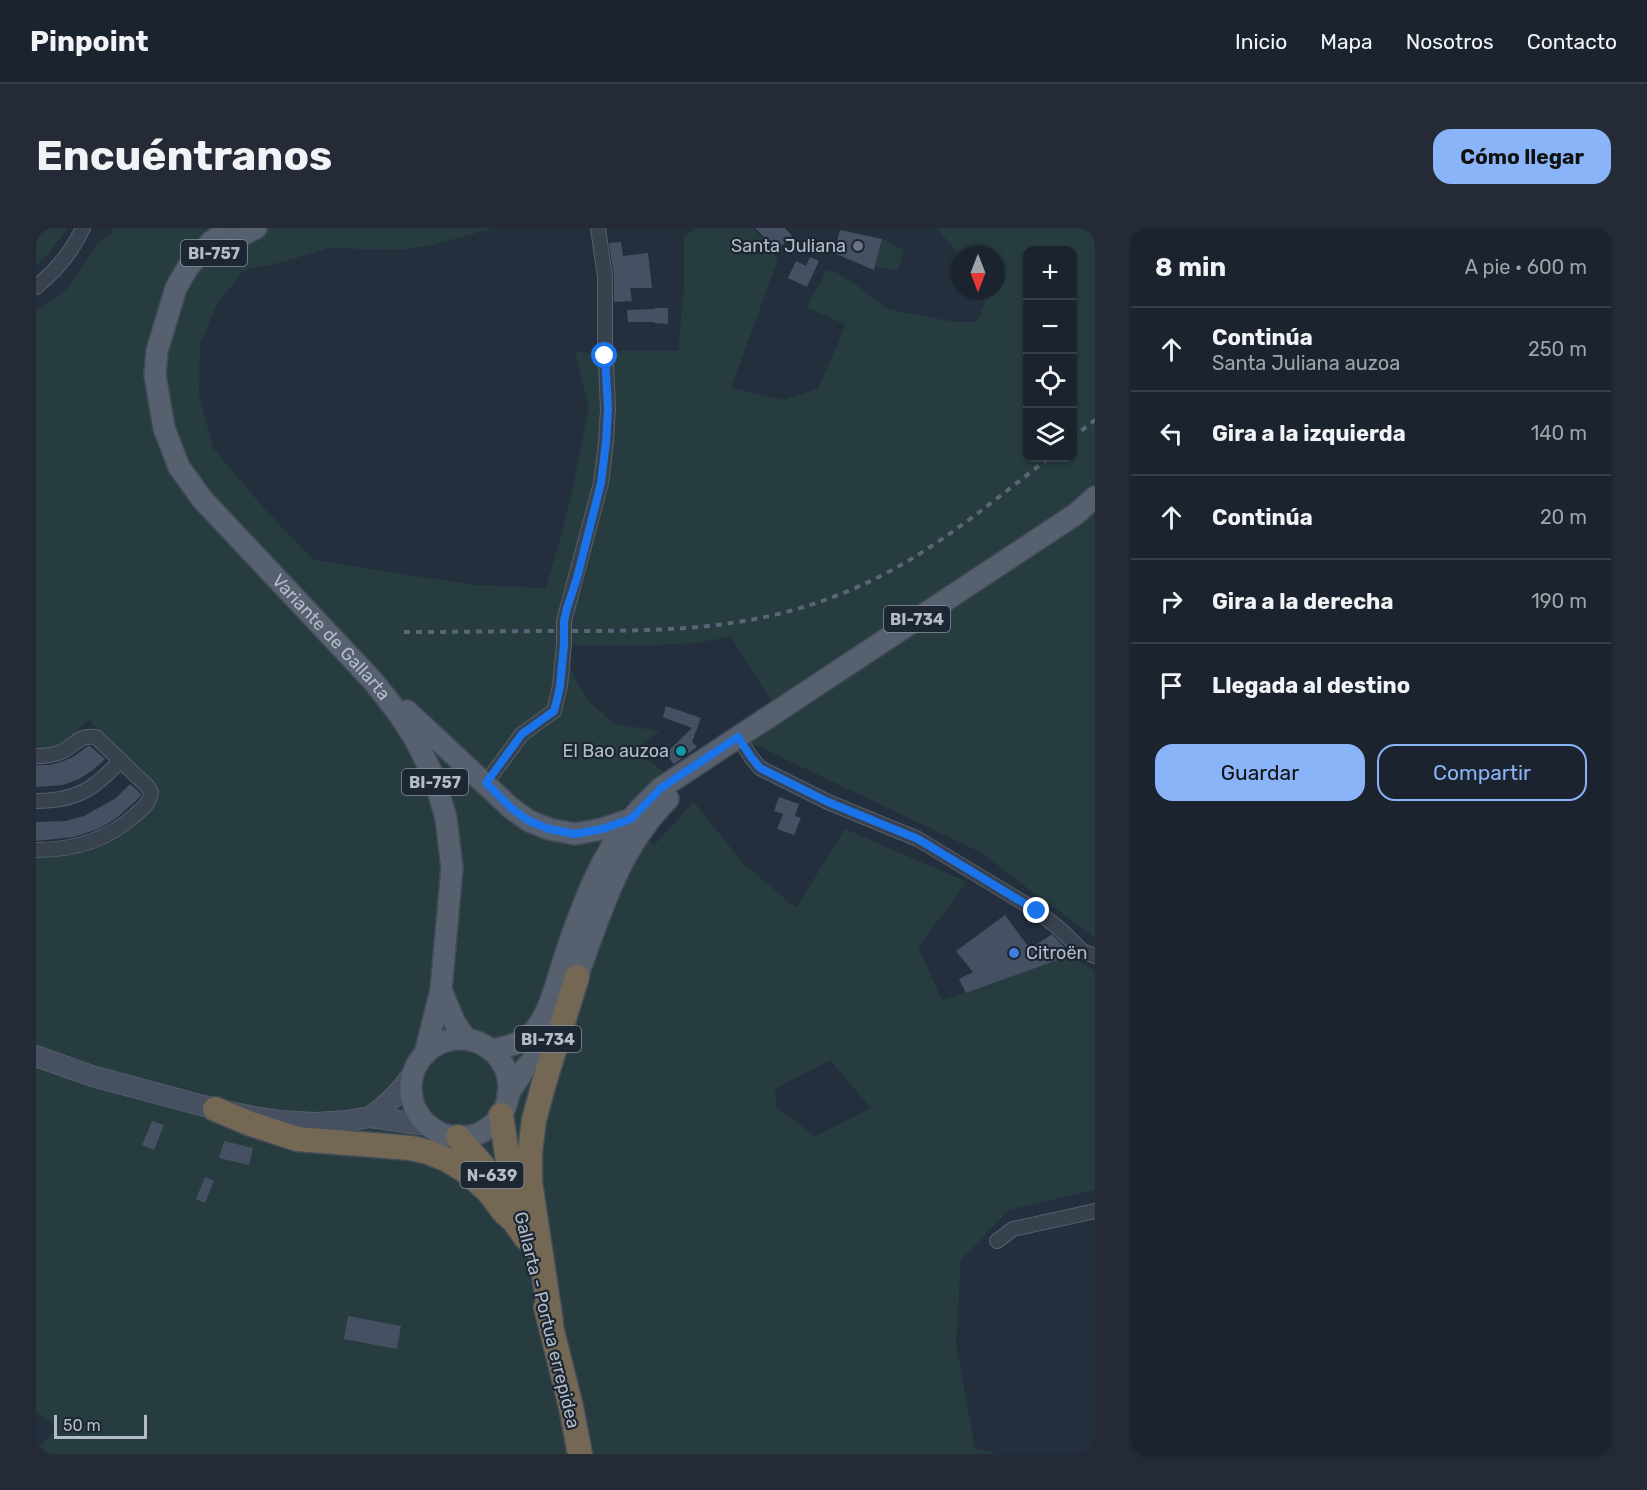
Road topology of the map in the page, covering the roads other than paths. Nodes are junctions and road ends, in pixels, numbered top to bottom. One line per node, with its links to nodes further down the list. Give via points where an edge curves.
1 (82, 228): 5 (street, via 73,249)
2 (229, 228): 6 (main road, Variante de Gallarta / BI-757, via 188,267)
3 (256, 228): 6 (main road, Variante de Gallarta / BI-757, via 221,247 208,259)
4 (598, 228): 13 (street, bridge, via 605,277 608,409 601,483 564,621 560,686 554,711 522,734)
5 (36, 287)
6 (169, 311): 8 (main road, Variante de Gallarta / BI-757, via 157,351 155,375 164,428 179,466 201,499)
7 (1095, 498): 9 (main road, BI-734)
8 (373, 681): 13 (main road); 19 (main road, Variante de Gallarta / BI-757, via 415,739 431,771 446,818 452,868)
9 (738, 737): 11 (main road, BI-734); 17 (street, via 760,768 828,802 918,839 1037,911 1082,951)
10 (36, 756): 12 (street, via 54,755 90,736)
11 (711, 756): 15 (main road, BI-734, via 661,788); 18 (main road, BI-734, via 663,804 632,845 615,875)
12 (121, 760): 14 (street, via 82,793); 16 (street, via 148,787 148,802 105,836 79,846)
13 (486, 783): 15 (main road, via 511,808 549,829 575,834)
14 (36, 801)
15 (631, 819): 21 (main road, BI-734, via 603,862 581,911 539,1025 521,1042)
16 (36, 850)
17 (1095, 956)
18 (577, 977): 25 (main road, BI-734, via 550,1036); 33 (highway, via 539,1101 530,1152 530,1182)
19 (441, 990): 20 (main road, Variante de Gallarta / BI-757); 22 (main road, Variante de Gallarta / BI-757)
20 (466, 1040): 21 (main road); 22 (main road, via 443,1042)
21 (491, 1050): 25 (main road, via 508,1082)
22 (424, 1054): 24 (main road)
23 (36, 1056): 26 (street, via 92,1076)
24 (412, 1076): 27 (street, via 387,1105); 28 (main road, via 413,1102)
25 (504, 1105): 29 (main road, via 495,1122 482,1132); 31 (highway, Gallarta - Portua errepidea / N-639, via 508,1161)
26 (215, 1109): 27 (street, via 297,1123); 31 (highway, via 297,1139 428,1152 467,1172)
27 (370, 1117): 28 (street)
28 (427, 1125): 29 (main road, via 447,1136)
29 (458, 1137): 31 (highway, Gallarta - Portua errepidea / N-639, via 491,1175)
30 (1095, 1210): 32 (street, via 1014,1229)
31 (520, 1229): 33 (highway, Gallarta - Portua errepidea / N-639)
32 (997, 1241)
33 (551, 1322): 34 (highway, Gallarta - Portua errepidea / N-639)
34 (580, 1454)

